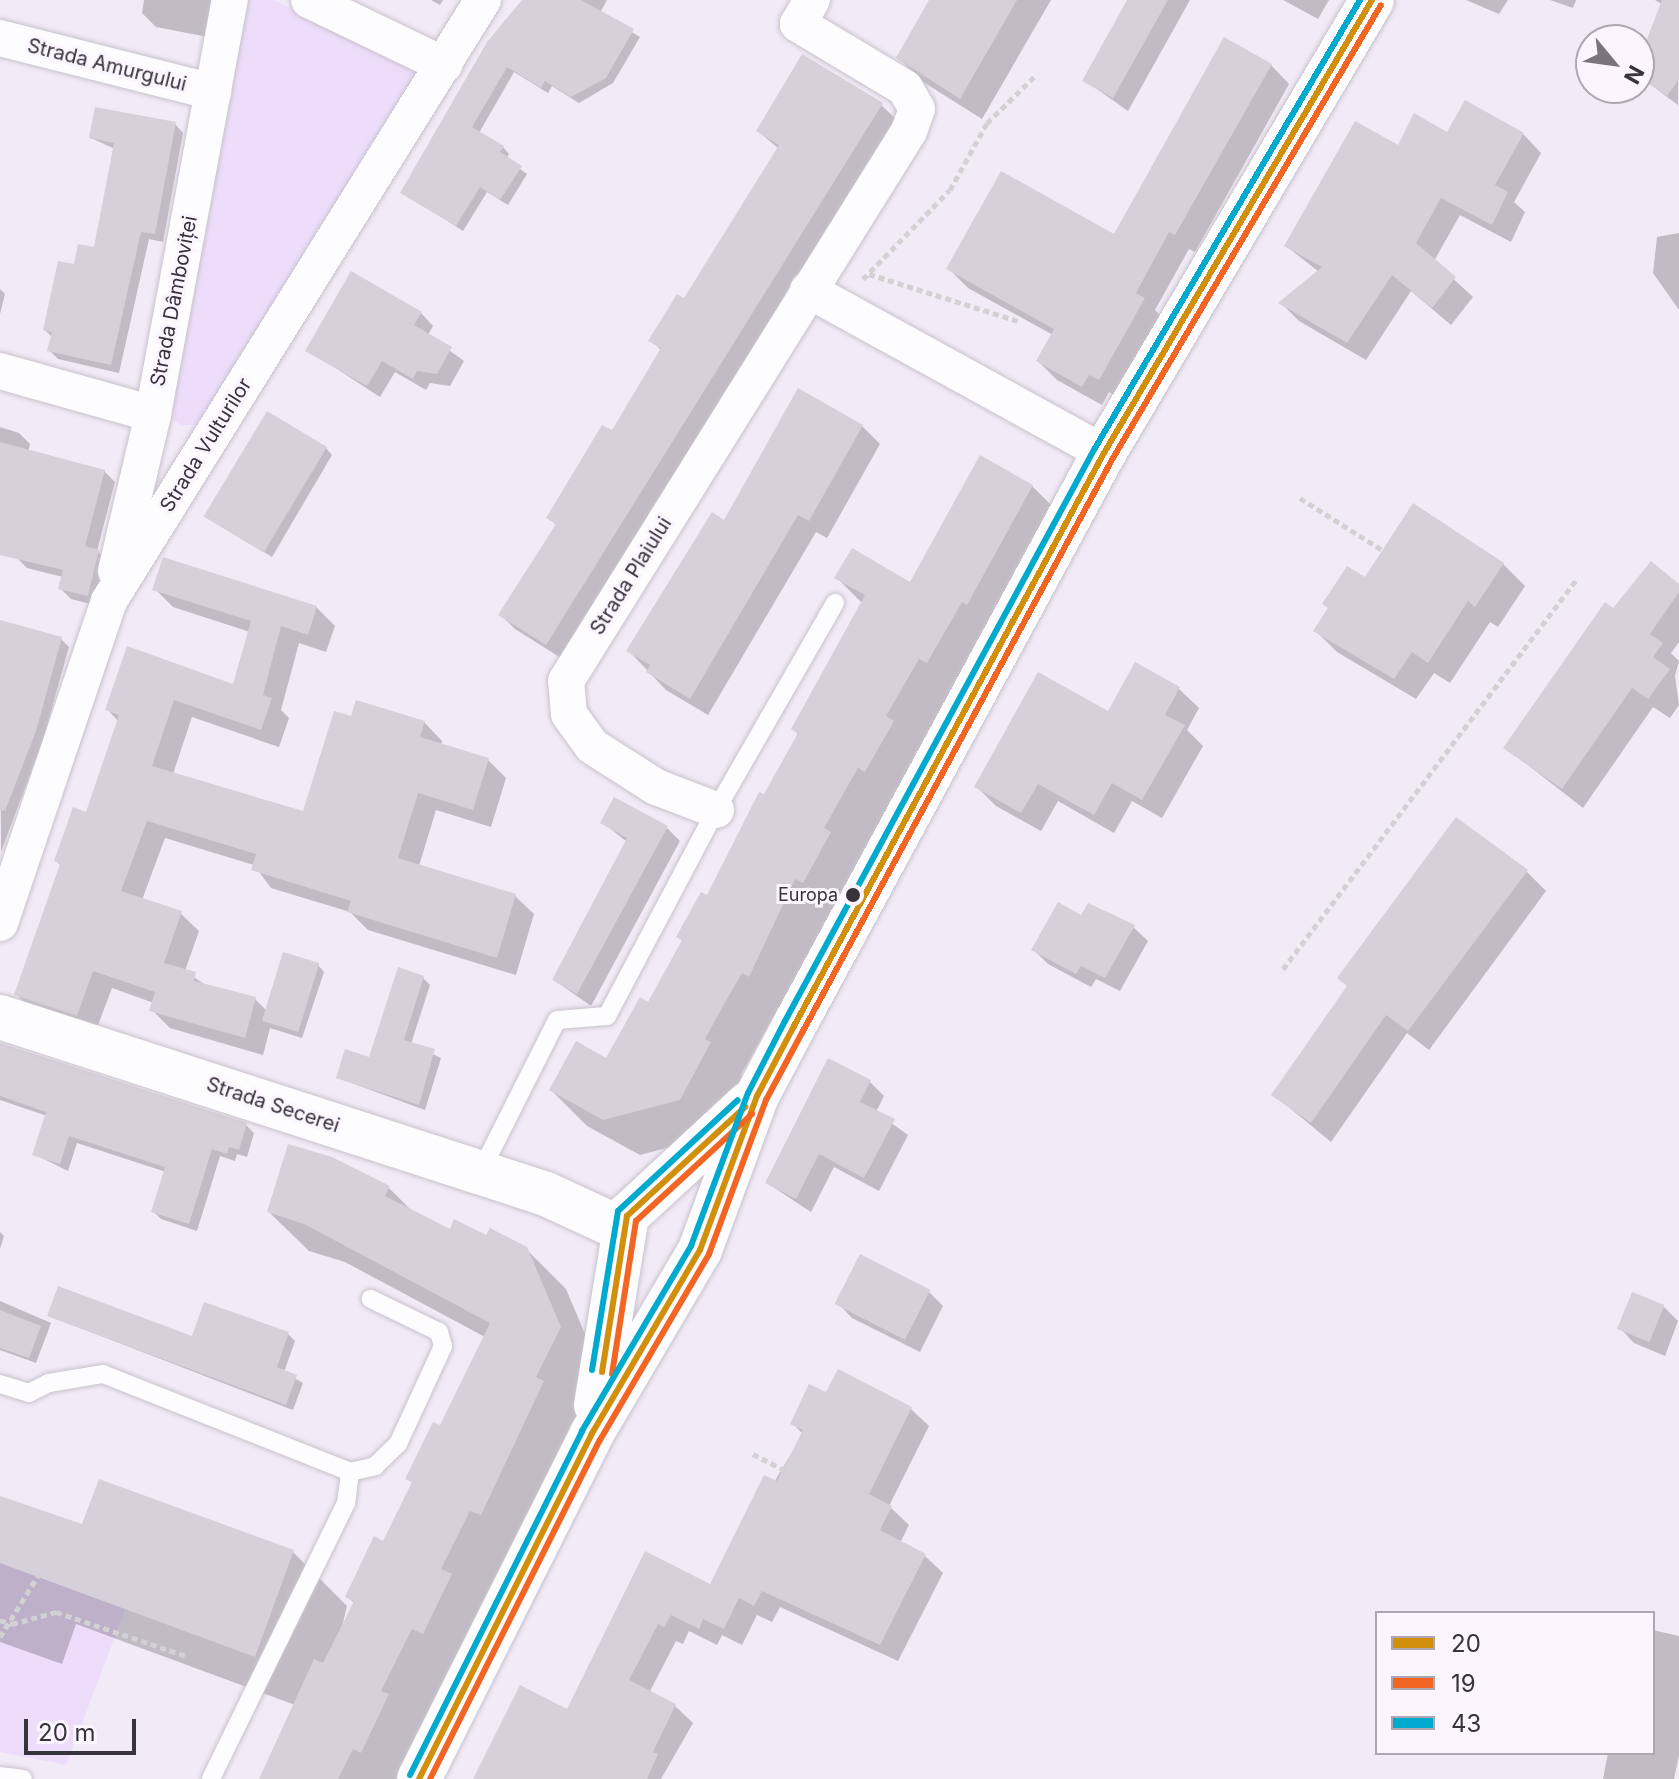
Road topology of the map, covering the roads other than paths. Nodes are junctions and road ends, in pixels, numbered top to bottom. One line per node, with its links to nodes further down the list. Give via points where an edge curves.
1 (230, 0): 8 (street, Strada Dâmboviței)
2 (309, 0): 7 (street)
3 (483, 0): 7 (street, Strada Vulturilor)
4 (812, 0): 9 (street, Strada Plaiului, via 798,24 905,88 917,109)
5 (1372, 0): 12 (main road)
6 (0, 38): 8 (street, Strada Amurgului)
7 (444, 65): 13 (street, Strada Vulturilor)
8 (213, 92): 11 (street, Strada Dâmboviței)
9 (823, 298): 12 (street); 15 (street, Strada Plaiului, via 566,681 569,714 592,746 656,787)
10 (0, 371): 11 (street)
11 (153, 414): 13 (street, Strada Dâmboviței)
12 (1104, 453): 18 (main road)
13 (109, 601): 16 (street, Strada Vulturilor)
14 (835, 603): 15 (lane)
15 (716, 810): 19 (lane, via 607,1016 557,1020)
16 (0, 923)
17 (0, 1017): 19 (main road, Strada Secerei)
18 (757, 1096): 20 (main road); 21 (main road)
19 (480, 1173): 20 (main road, Strada Secerei)
20 (634, 1219): 21 (main road, via 665,1193 693,1205); 21 (main road, via 634,1260 654,1271 677,1271); 24 (main road)
21 (697, 1248): 24 (main road)
22 (371, 1299): 25 (lane, via 439,1332 443,1346 398,1444 375,1466)
23 (0, 1384): 25 (lane, via 29,1393 49,1383 103,1374)
24 (591, 1435): 29 (main road)
25 (350, 1472): 28 (lane, via 346,1503)
26 (0, 1776): 27 (lane)
27 (23, 1779)
28 (211, 1779)
29 (419, 1779)

